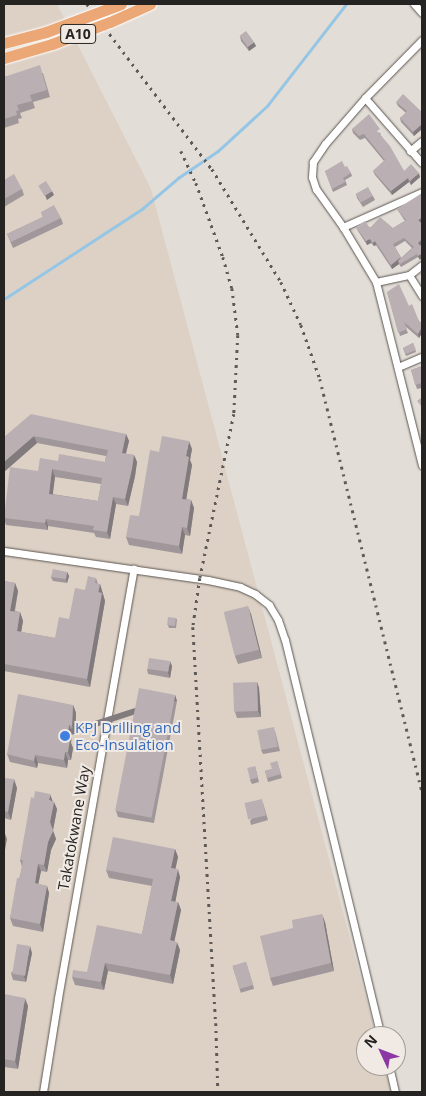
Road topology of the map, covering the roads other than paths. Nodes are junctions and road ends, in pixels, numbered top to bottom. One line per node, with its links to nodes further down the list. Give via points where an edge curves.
1 (121, 4): 6 (main road, A10, bridge)
2 (150, 4): 7 (main road, A10, bridge, via 60,41)
3 (414, 4): 4 (street)
4 (422, 13)
5 (422, 40): 8 (street)
6 (4, 44)
7 (4, 58)
8 (365, 98): 10 (street); 13 (street, via 313,162 312,177 316,189)
9 (422, 141): 10 (street)
10 (410, 151): 11 (street)
11 (422, 163)
12 (422, 192): 13 (street)
13 (343, 227): 16 (street)
14 (422, 265): 15 (street)
15 (409, 275): 16 (street); 17 (street)
16 (376, 282): 19 (street)
17 (422, 296)
18 (422, 357): 19 (street)
19 (398, 367): 20 (street)
20 (421, 453): 21 (street)
21 (422, 465)
22 (4, 551): 23 (street)
23 (134, 569): 24 (street, via 240,586 255,594 278,620); 26 (street, Takatokwane Way)
24 (379, 1026)
25 (391, 1076): 27 (street)
26 (43, 1092)
27 (395, 1092)

